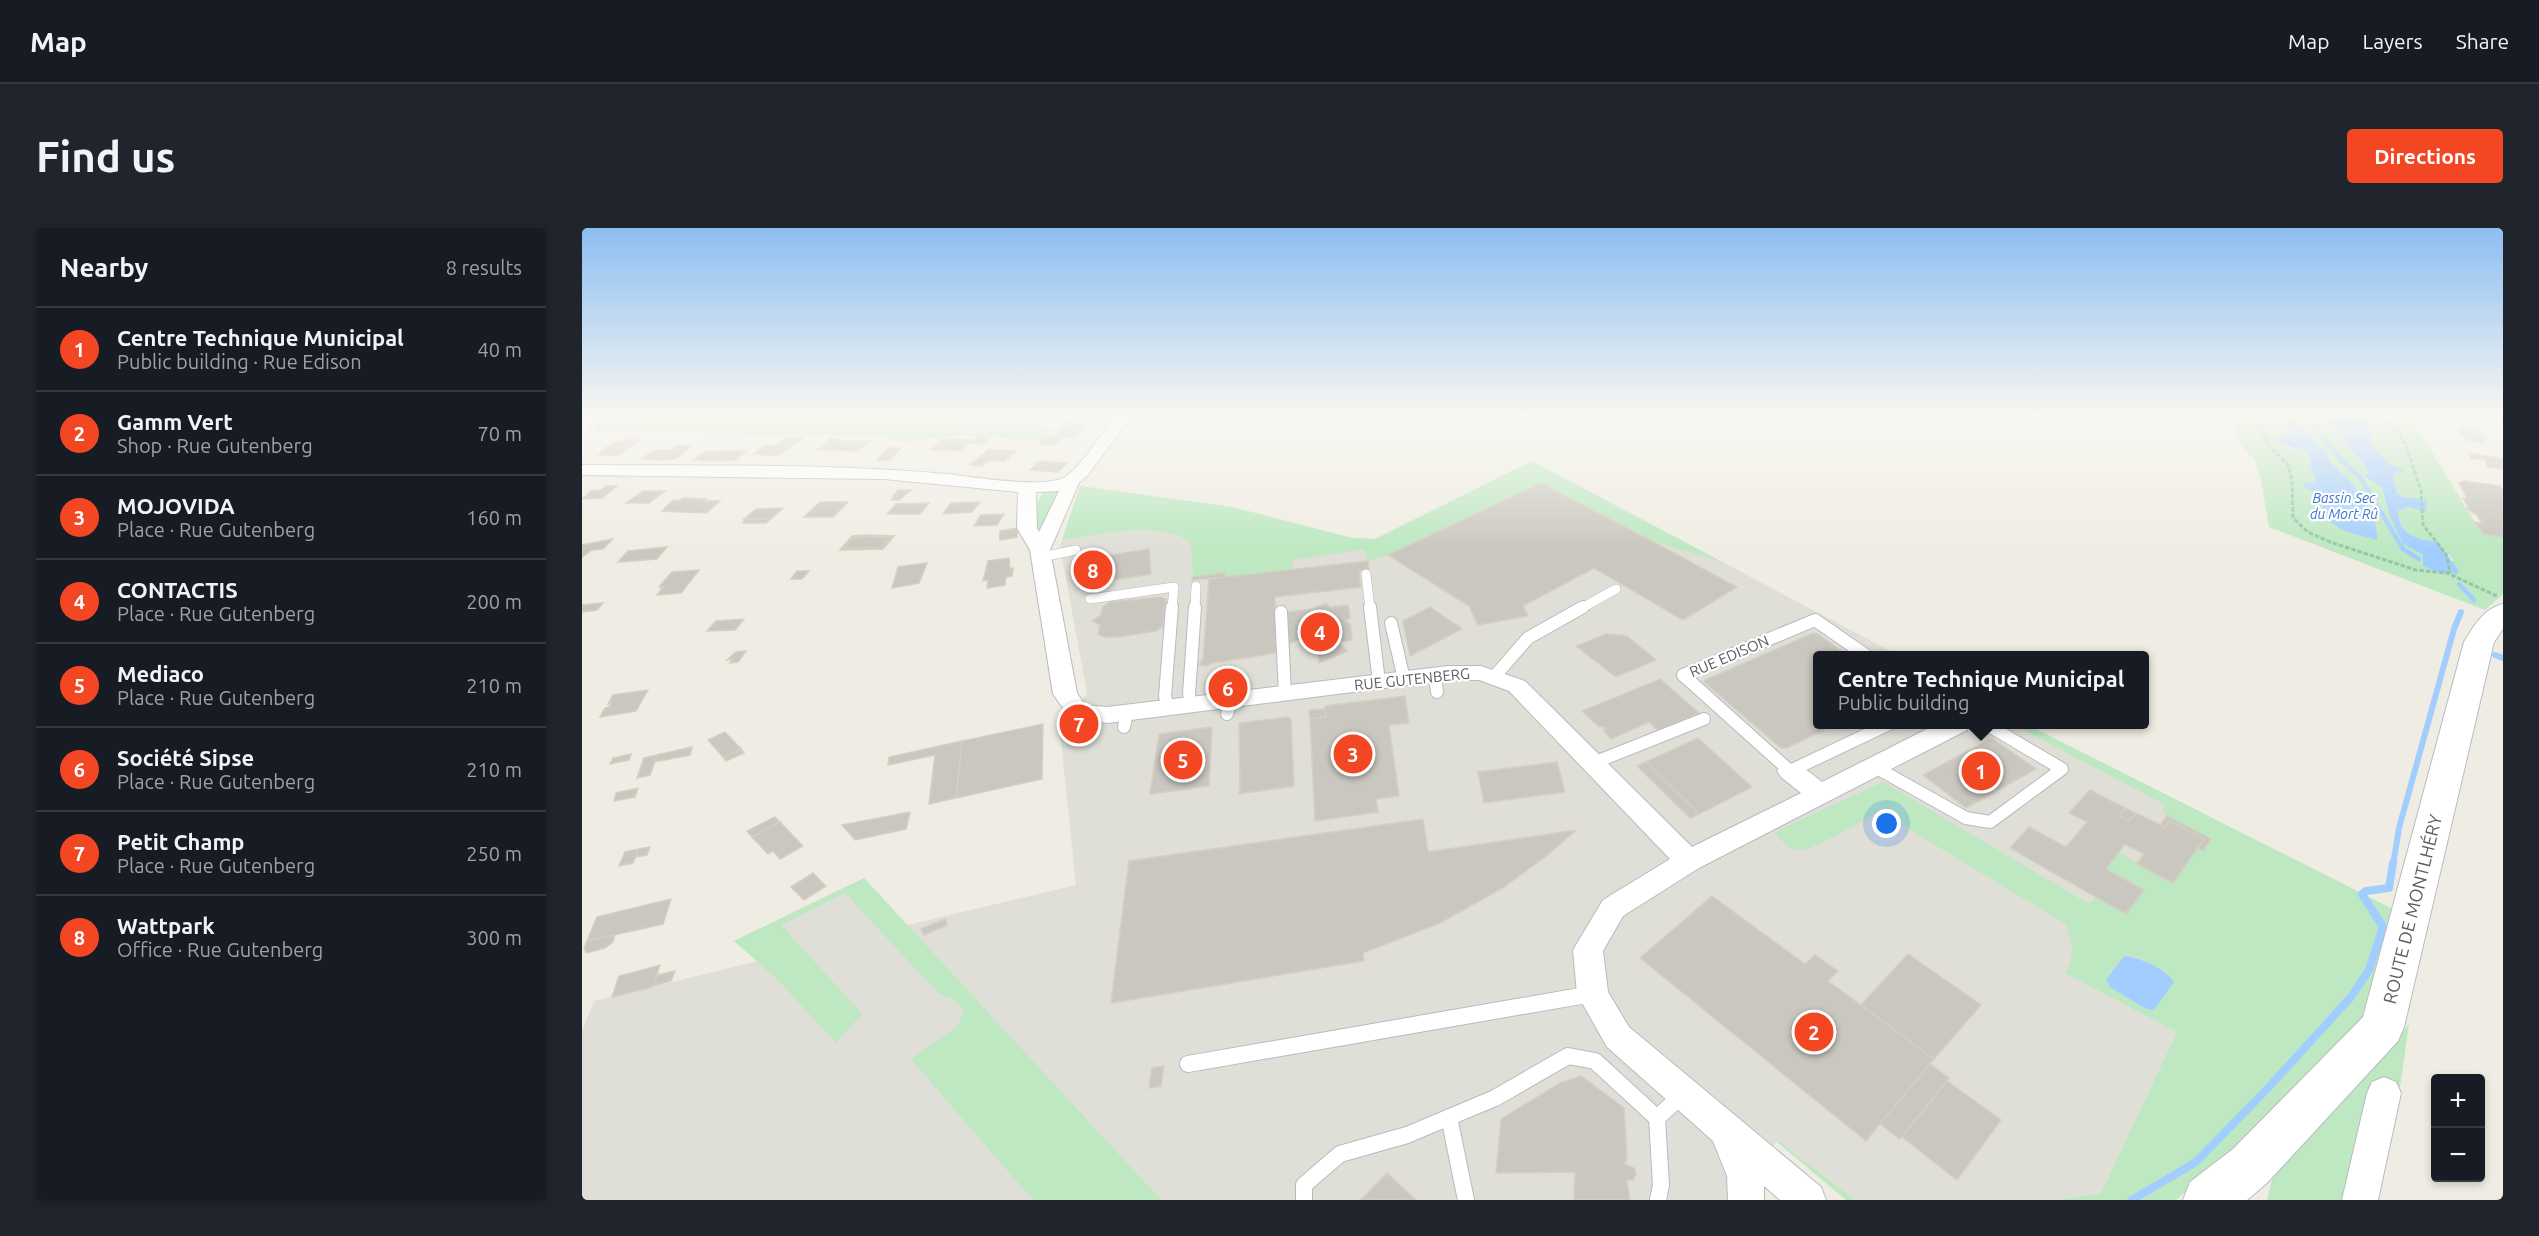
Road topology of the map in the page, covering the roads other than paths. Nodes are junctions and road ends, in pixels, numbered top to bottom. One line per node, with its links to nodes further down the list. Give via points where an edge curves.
1 (1091, 459): 3 (street)
2 (582, 471): 4 (street, via 884,474)
3 (1071, 481): 4 (street); 6 (street)
4 (1027, 487): 6 (street, via 1027,528)
5 (1076, 550): 6 (lane)
6 (1040, 554): 19 (street, RUE GUTENBERG, via 1065,694 1078,712 1125,720)
7 (1366, 574): 17 (lane)
8 (1196, 586): 19 (lane, via 1189,694)
9 (1616, 590): 15 (lane, via 1528,638)
10 (1090, 599): 19 (lane, via 1174,587 1165,696)
11 (1281, 612): 18 (lane)
12 (2503, 613): 36 (main road, ROUTE DE MONTLHÉRY, via 2479,642 2382,1027)
13 (1391, 623): 16 (lane)
14 (1860, 651): 26 (lane, RUE EDISON, via 1815,620 1683,675)
15 (1494, 677): 16 (street, RUE GUTENBERG, via 1481,673 1436,683); 24 (street, RUE GUTENBERG, via 1517,686)
16 (1404, 679): 17 (street, RUE GUTENBERG)
17 (1380, 682): 18 (street, RUE GUTENBERG)
18 (1285, 693): 19 (street, RUE GUTENBERG, via 1229,707)
19 (1180, 706)
20 (1704, 719): 24 (lane)
21 (1878, 729): 26 (lane)
22 (1949, 729): 25 (street)
23 (1994, 729): 25 (lane, via 2062,770 1990,822 1966,818)
24 (1593, 763): 28 (street, RUE GUTENBERG)
25 (1875, 767): 27 (street)
26 (1790, 771): 27 (street, RUE EDISON)
27 (1821, 794): 28 (street)
28 (1689, 861): 29 (street, via 1613,908 1588,950)
29 (1593, 994): 30 (lane); 31 (street, via 1618,1036)
30 (1188, 1064)
31 (1684, 1093): 34 (lane); 35 (street)
32 (2384, 1093): 43 (street)
33 (1449, 1117): 34 (lane, via 1495,1098 1568,1056 1595,1061); 37 (lane, via 1340,1154 1304,1185); 38 (lane)
34 (1658, 1118): 39 (lane)
35 (1724, 1127): 40 (street, via 1748,1186); 41 (street)
36 (2243, 1183): 42 (main road, ROUTE DE MONTLHÉRY)
37 (1304, 1200)
38 (1466, 1200)
39 (1658, 1200)
40 (1746, 1200)
41 (1808, 1200)
42 (2208, 1200)
43 (2360, 1200)

